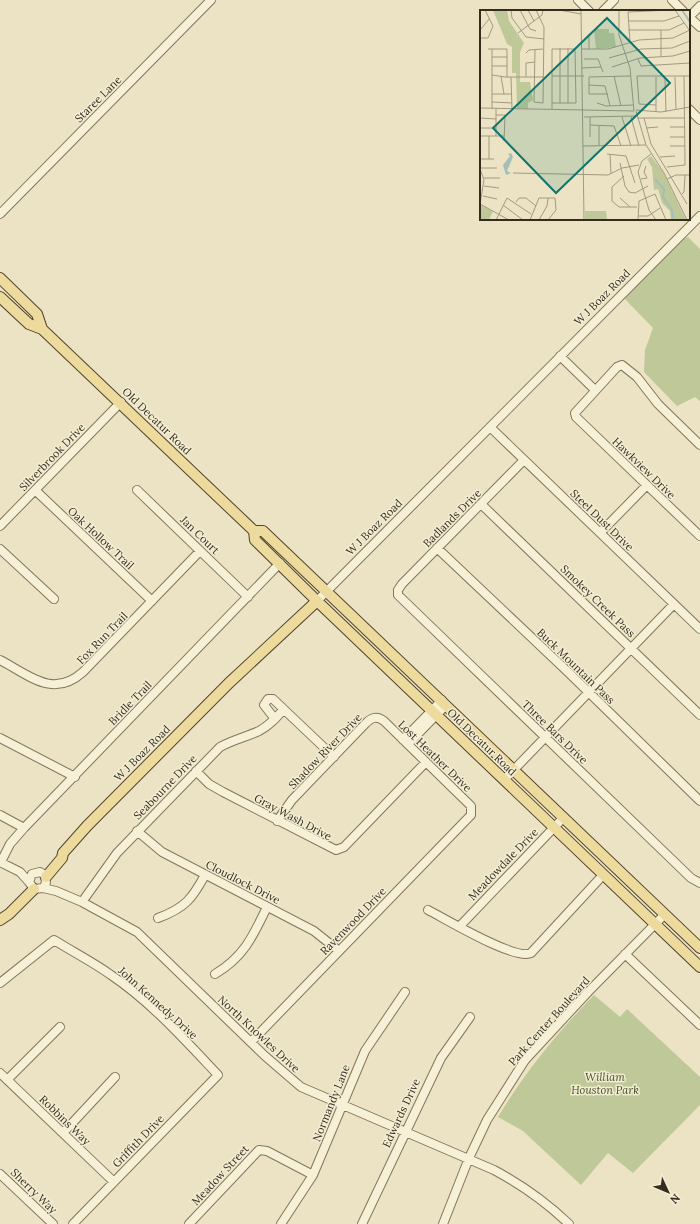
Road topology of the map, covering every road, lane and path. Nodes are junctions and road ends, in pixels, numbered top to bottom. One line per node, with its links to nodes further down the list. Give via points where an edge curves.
1 (211, 0): 14 (street, Staree Lane)
2 (578, 0): 6 (street)
3 (614, 0): 7 (street)
4 (672, 0): 8 (street)
5 (700, 6): 9 (street)
6 (588, 10)
7 (604, 10)
8 (682, 10)
9 (690, 16)
10 (690, 18): 11 (street)
11 (700, 28)
12 (690, 110): 13 (street)
13 (700, 120)
14 (0, 214)
15 (700, 216): 19 (street, W J Boaz Road)
16 (0, 278): 18 (main road, Old Decatur Road, via 37,314)
17 (0, 297): 18 (main road, Old Decatur Road, via 29,324)
18 (42, 329): 21 (main road, Old Decatur Road)
19 (560, 356): 20 (street); 22 (street, W J Boaz Road)
20 (595, 390): 23 (street, via 617,367 622,366 637,377 658,404); 25 (street, Hawkview Drive, via 575,413 576,417)
21 (120, 402): 26 (street, Silverbrook Drive); 30 (main road, Old Decatur Road)
22 (490, 427): 24 (street, Steel Dust Drive); 37 (street, W J Boaz Road)
23 (700, 445)
24 (524, 460): 28 (street, Badlands Drive); 31 (street, Steel Dust Drive)
25 (647, 485): 31 (street); 32 (street, Hawkview Drive)
26 (35, 490): 29 (street, Silverbrook Drive); 41 (street, Oak Hollow Trail)
27 (137, 490): 35 (street, Jan Court)
28 (481, 504): 33 (street, Badlands Drive); 45 (street, Smokey Creek Pass)
29 (0, 526)
30 (254, 531): 36 (main road, Old Decatur Road, via 255,540); 37 (main road, Old Decatur Road, via 263,531)
31 (600, 533): 43 (street, Steel Dust Drive)
32 (700, 536)
33 (437, 548): 38 (street, Badlands Drive); 47 (street, Buck Mountain Pass)
34 (0, 549): 40 (street)
35 (200, 551): 39 (street, Jan Court); 41 (street, Fox Run Trail)
36 (280, 563): 39 (street, Bridle Trail); 42 (main road, Old Decatur Road)
37 (326, 592): 42 (street, W J Boaz Road); 48 (main road, Old Decatur Road)
38 (397, 592): 55 (street, Three Bars Drive, via 403,601)
39 (248, 597): 61 (street, Bridle Trail)
40 (54, 599)
41 (152, 601): 46 (street, Fox Run Trail, via 83,672 69,683 47,684)
42 (317, 601): 50 (main road, Old Decatur Road); 75 (main road, W J Boaz Road, via 229,683 63,853 58,854)
43 (674, 604): 44 (street, Steel Dust Drive); 45 (street)
44 (700, 629)
45 (631, 648): 47 (street); 51 (street, Smokey Creek Pass)
46 (0, 660)
47 (588, 692): 55 (street); 63 (street, Buck Mountain Pass)
48 (444, 702): 50 (street); 59 (main road, Old Decatur Road)
49 (283, 710): 53 (street, Seabourne Drive); 53 (street, via 273,700 266,702 264,706); 57 (street)
50 (434, 713): 56 (street); 62 (main road, Old Decatur Road)
51 (700, 715)
52 (376, 718): 56 (street, Lost Heather Drive, via 384,721); 57 (street, Shadow River Drive, via 369,720)
53 (275, 719): 60 (street, Seabourne Drive, via 258,732 234,739 220,747)
54 (0, 738): 61 (street)
55 (545, 738): 59 (street); 76 (street, Three Bars Drive, via 691,878)
56 (406, 742): 58 (street, Lost Heather Drive)
57 (334, 757): 67 (street, Shadow River Drive, via 287,805)
58 (426, 762): 65 (street, Lost Heather Drive, via 471,806); 67 (street, Gray Wash Drive, via 339,850 332,850)
59 (514, 769): 62 (street); 66 (main road, Old Decatur Road)
60 (196, 771): 67 (street, Gray Wash Drive, via 217,789); 70 (street, Seabourne Drive)
61 (75, 777): 69 (street, Bridle Trail)
62 (504, 780): 68 (main road, Old Decatur Road)
63 (700, 801)
64 (0, 814): 69 (street)
65 (470, 815): 88 (street, Ravenwood Drive)
66 (564, 817): 68 (street, Meadowdale Drive); 82 (main road, Old Decatur Road)
67 (277, 821)
68 (554, 827): 74 (main road, Old Decatur Road); 86 (street, Meadowdale Drive)
69 (24, 828): 71 (street, Bridle Trail, via 10,844)
70 (137, 831): 73 (street, Cloudlock Drive, via 158,850); 79 (street, Seabourne Drive, via 108,863)
71 (0, 862): 72 (street)
72 (20, 872): 75 (street); 77 (street)
73 (205, 875): 80 (street, Cloudlock Drive); 84 (street, via 192,897 173,912)
74 (603, 875): 85 (main road, Old Decatur Road); 86 (street, via 527,955 508,952)
75 (42, 876): 77 (street); 77 (street, via 30,876); 78 (street, North Knowles Drive)
76 (700, 883)
77 (34, 886): 78 (street, North Knowles Drive); 83 (main road, via 9,914)
78 (56, 891): 79 (street, North Knowles Drive)
79 (82, 902): 97 (street, North Knowles Drive, via 137,932)
80 (267, 907): 88 (street, Cloudlock Drive, via 314,931); 91 (street, via 249,943 228,967)
81 (428, 910): 86 (street)
82 (665, 914): 85 (street, Park Center Boulevard); 87 (main road, Old Decatur Road)
83 (2, 918)
84 (158, 918)
85 (655, 924): 89 (street, Park Center Boulevard); 90 (main road, Old Decatur Road)
86 (460, 926)
87 (700, 948)
88 (339, 951): 97 (street, Ravenwood Drive)
89 (625, 954): 95 (street); 105 (street, Park Center Boulevard, via 526,1060 487,1120)
90 (700, 967)
91 (215, 974)
92 (0, 983): 99 (street, John Kennedy Drive, via 54,940 128,987 168,1023)
93 (405, 992): 102 (street, Normandy Lane, via 365,1051)
94 (470, 1017): 103 (street, Edwards Drive, via 441,1058)
95 (700, 1025)
96 (60, 1027): 101 (street)
97 (251, 1042): 102 (street, North Knowles Drive, via 292,1081)
98 (0, 1074): 101 (street, Robbins Way)
99 (218, 1075): 108 (street, Griffith Drive)
100 (115, 1077): 104 (street)
101 (7, 1080): 104 (street, Robbins Way)
102 (342, 1106): 103 (street, North Knowles Drive); 107 (street, Normandy Lane)
103 (405, 1131): 105 (street, North Knowles Drive); 113 (street, Edwards Drive)
104 (63, 1133): 108 (street, Robbins Way)
105 (469, 1158): 114 (street, Park Center Boulevard); 115 (street, North Knowles Drive, via 516,1182 542,1200)
106 (0, 1174): 109 (street, Sherry Way)
107 (313, 1175): 111 (street, Meadow Street, via 267,1151 259,1150); 112 (street, Normandy Lane)
108 (114, 1182): 110 (street, Griffith Drive)
109 (53, 1224)
110 (74, 1224)
111 (189, 1224)
112 (281, 1224)
113 (362, 1224)
114 (443, 1224)
115 (569, 1224)

